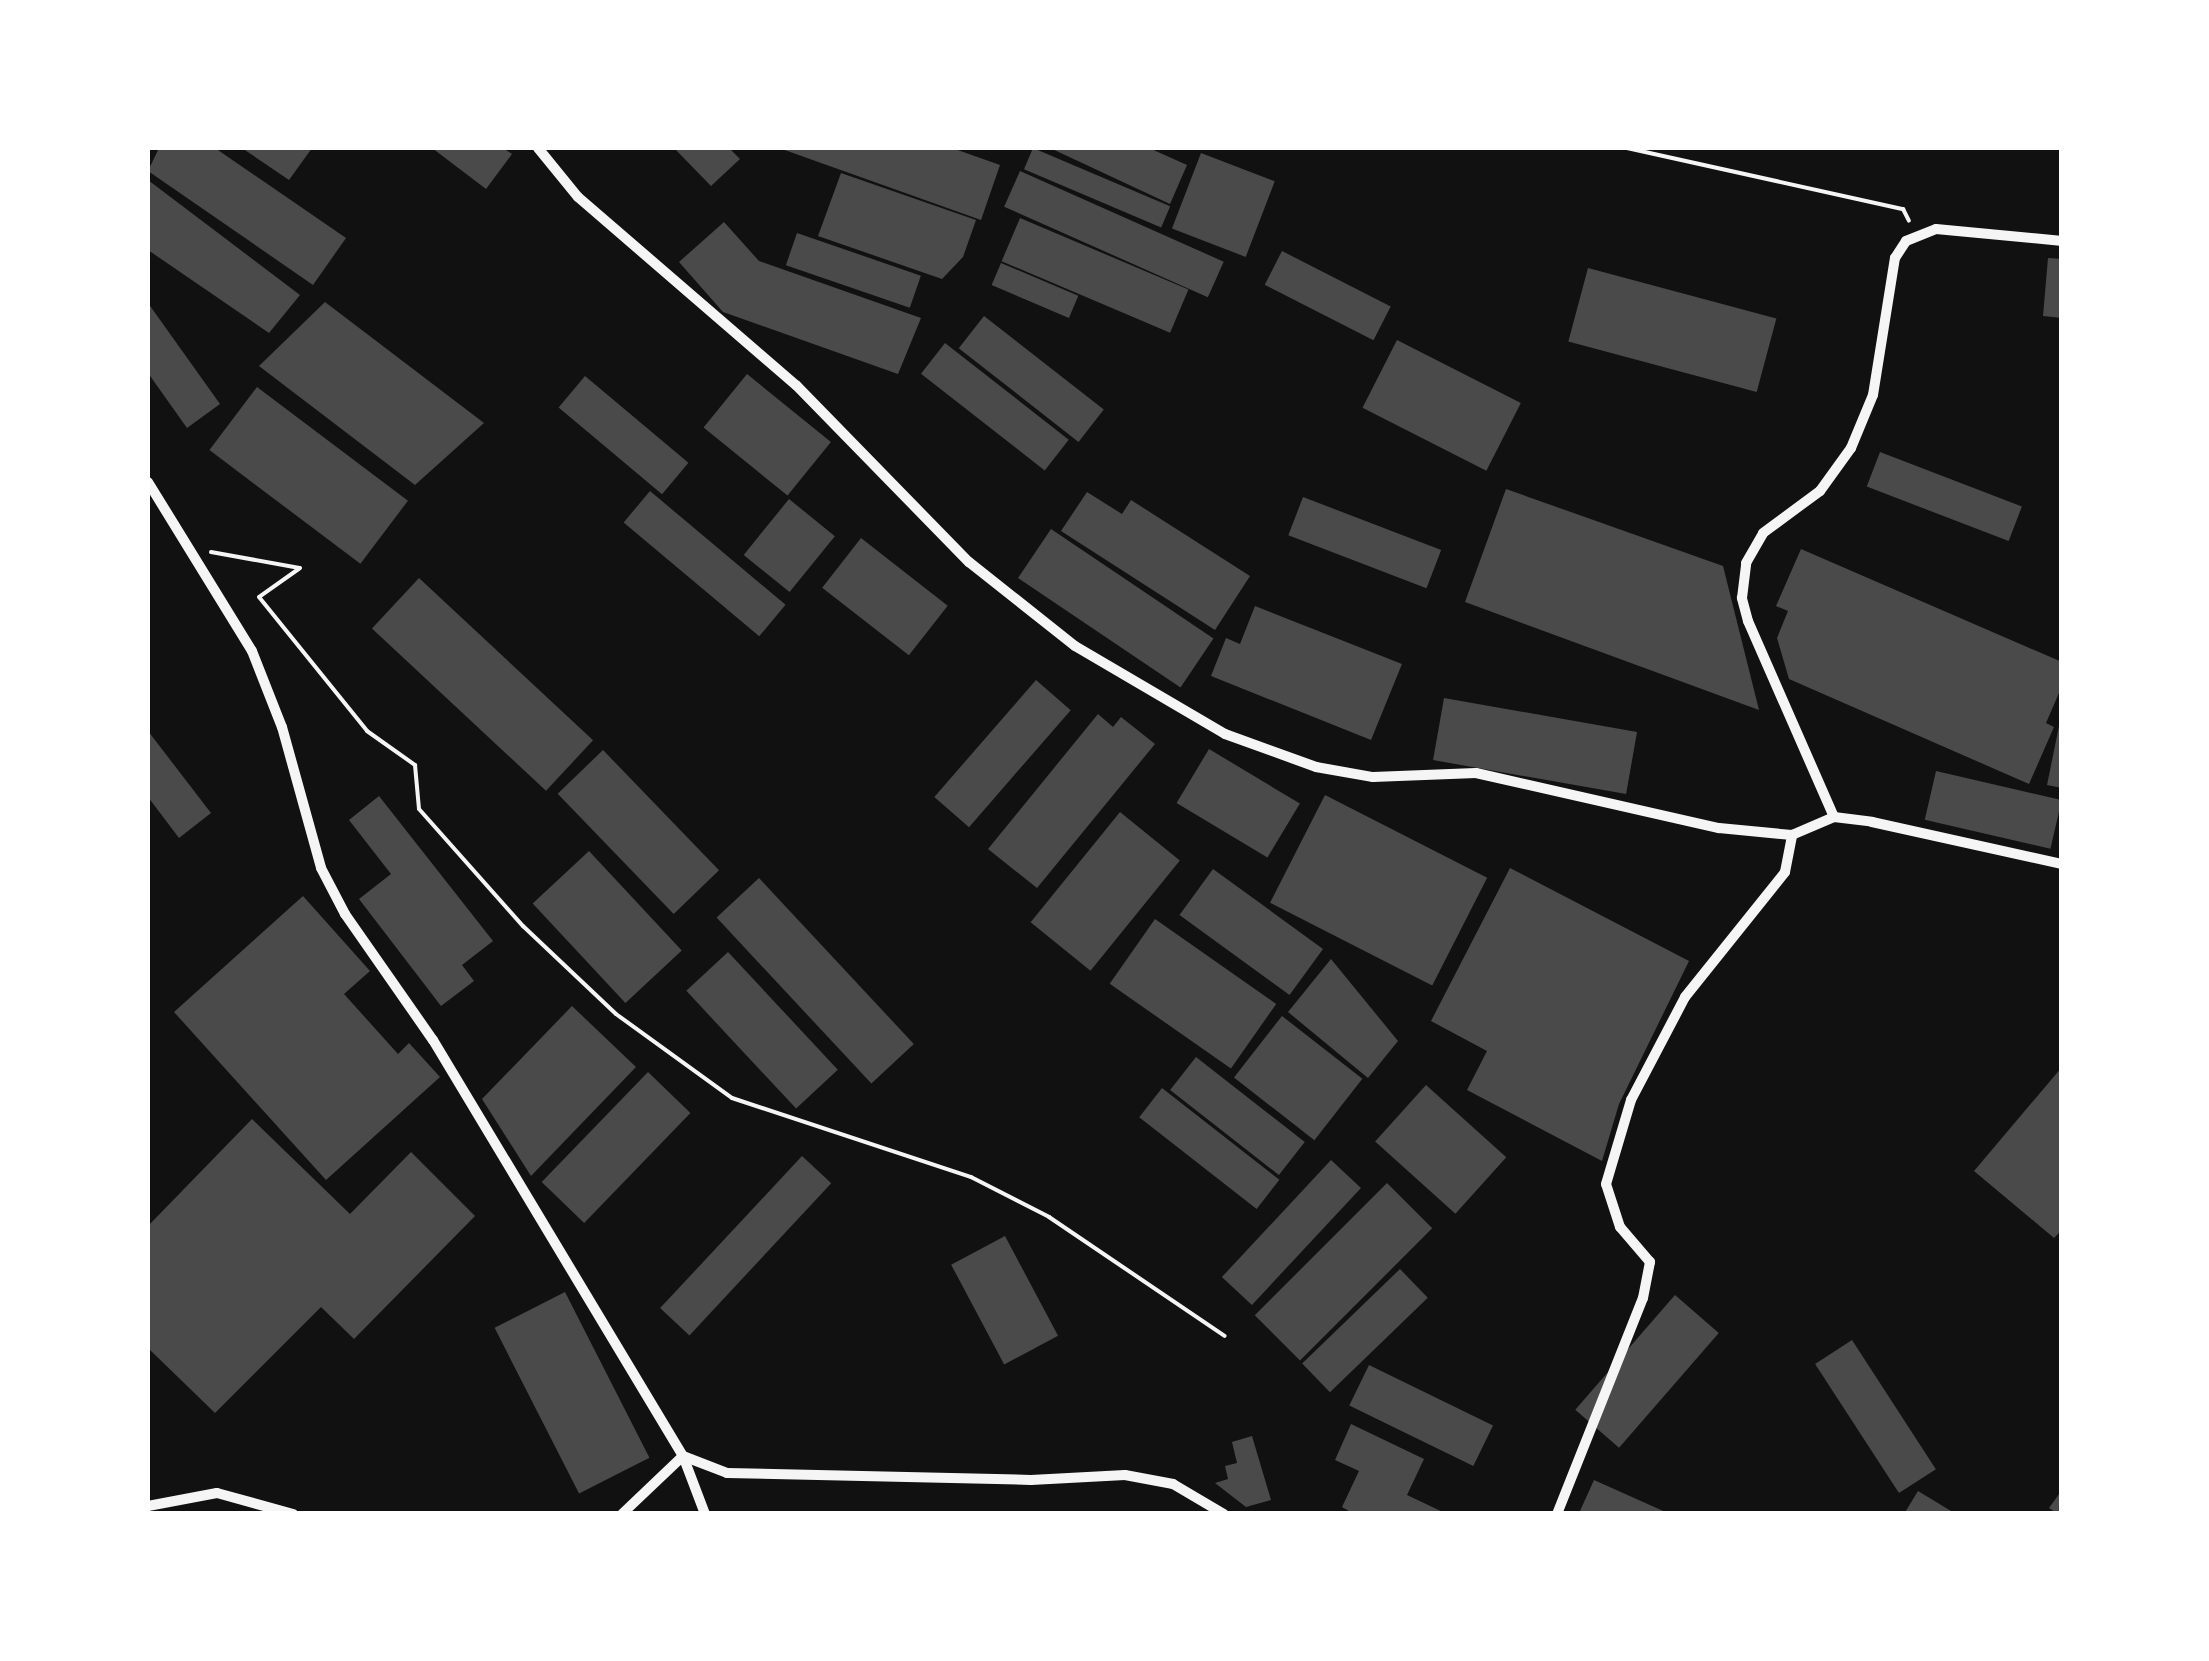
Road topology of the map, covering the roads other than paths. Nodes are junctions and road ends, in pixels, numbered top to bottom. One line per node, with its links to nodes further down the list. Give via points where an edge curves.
1 (538, 148): 5 (street, via 578,196 796,385 969,562 1074,646 1149,694 1225,734 1316,767 1372,777 1476,773 1719,828)
2 (2062, 241): 4 (street, via 1936,229 1916,234 1895,258 1874,395 1851,448 1820,491 1763,533 1742,581 1748,621 1779,702)
3 (148, 482): 7 (street, via 252,650 282,727 321,868 345,914 433,1040)
4 (1834, 817): 5 (street); 6 (street)
5 (1792, 835): 13 (street, via 1785,872 1685,997 1631,1100 1606,1184 1620,1227 1650,1262 1644,1298)
6 (2062, 864)
7 (684, 1456): 10 (street); 11 (street); 12 (street, via 727,1473 1031,1480 1126,1474 1173,1484)
8 (148, 1506): 9 (street, via 217,1493)
9 (293, 1514)
10 (622, 1514)
11 (705, 1514)
12 (1224, 1514)
13 (1557, 1514)

